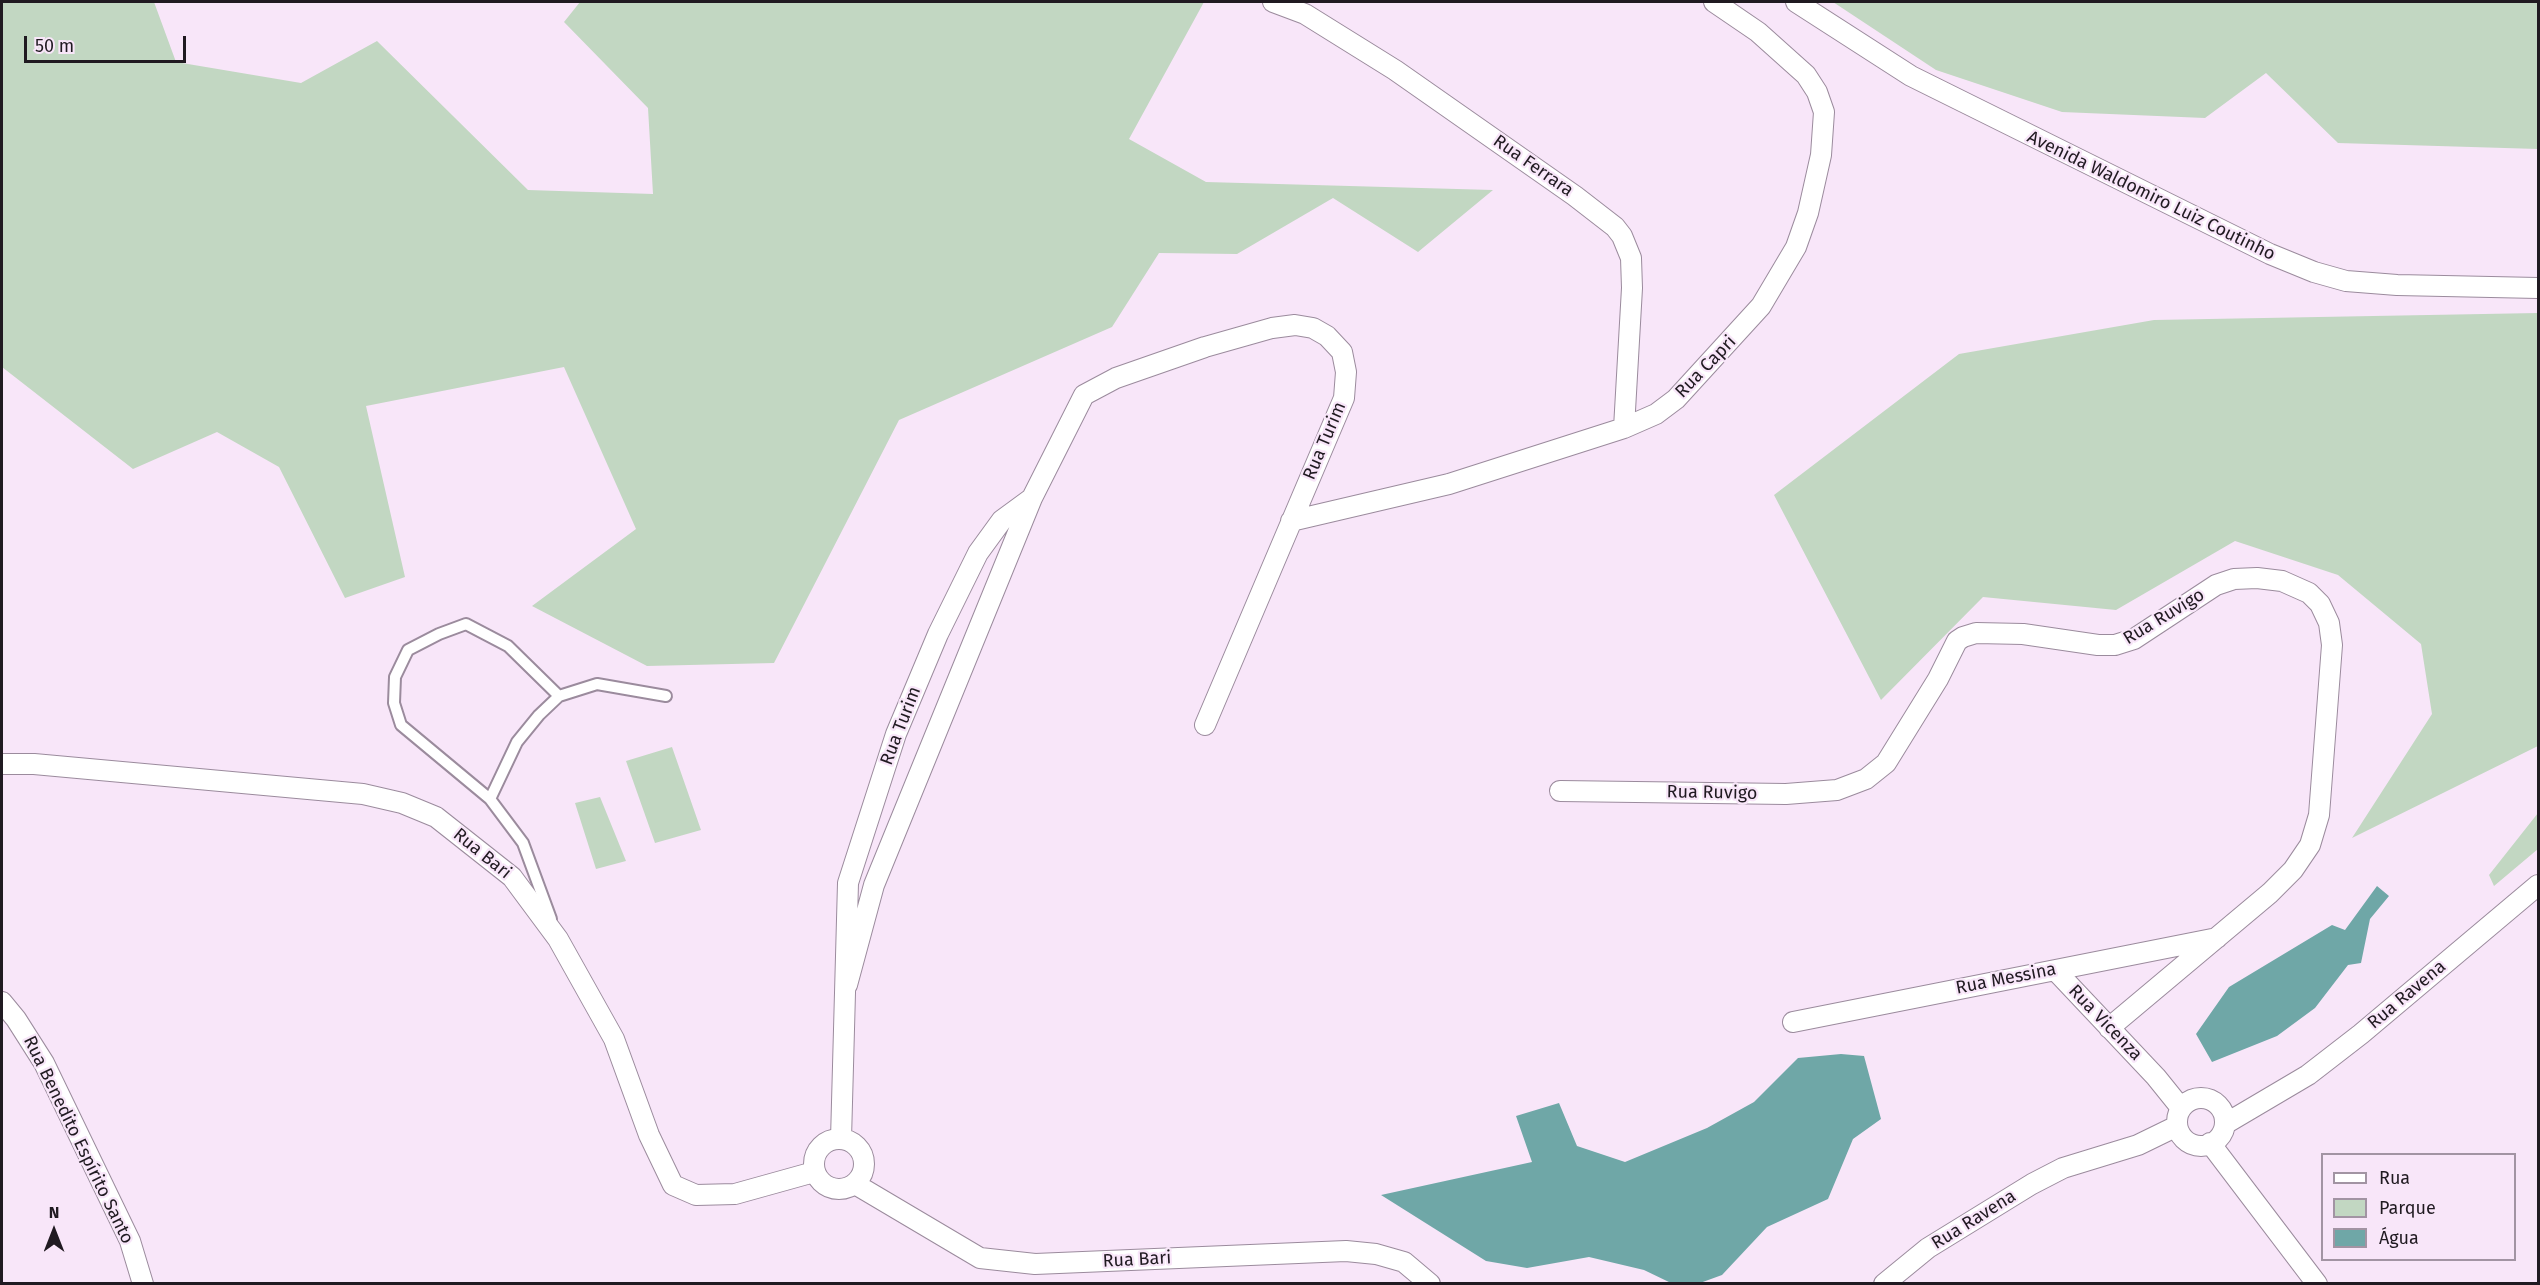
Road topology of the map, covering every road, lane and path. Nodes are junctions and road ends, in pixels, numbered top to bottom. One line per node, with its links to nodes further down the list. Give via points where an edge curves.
1 (1274, 2): 5 (street, Rua Ferrara, via 1305,14 1395,70 1615,227 1631,258)
2 (1714, 2): 5 (street, Rua Capri, via 1758,32 1806,75 1824,112 1821,155 1796,247 1761,306 1676,399 1656,414)
3 (1796, 2): 4 (street, Avenida Waldomiro Luiz Coutinho, via 1921,82 2314,272 2346,281 2397,285)
4 (2538, 288)
5 (1624, 428): 7 (street, Rua Capri, via 1449,484)
6 (1032, 498): 7 (street, Rua Turim, via 1084,396 1116,378 1205,347 1272,327 1295,325 1313,327 1327,336 1342,352 1346,372 1344,398); 18 (street, Rua Turim, via 874,885); 18 (street, Rua Turim, via 1002,520 978,553 938,634 896,734 848,883)
7 (1291, 521): 10 (street, Rua Turim)
8 (559, 696): 9 (lane, via 597,684); 13 (lane, via 517,742); 13 (lane, via 508,646 466,624 408,650 395,677 394,703 401,725)
9 (666, 696)
10 (1205, 725)
11 (2, 764): 16 (street, Rua Bari, via 363,794 402,803 436,818 512,877)
12 (1560, 791): 15 (street, Rua Ruvigo, via 1785,794 1837,790 1866,779 1886,764 1957,641 1963,637 1976,633 2023,634 2115,645 2134,639 2216,585 2234,579 2282,581 2309,593 2320,604 2329,623 2332,645 2319,814 2310,846 2293,870)
13 (490, 799): 16 (lane, via 523,843)
14 (2538, 885): 23 (street, Rua Ravena, via 2308,1075)
15 (2219, 937): 17 (street, Rua Messina); 21 (street, Rua Ruvigo)
16 (558, 939): 25 (street, Rua Bari, via 614,1039 649,1135 673,1185 696,1196 735,1194)
17 (2055, 970): 20 (street, Rua Messina); 21 (street, Rua Vicenza)
18 (847, 985): 24 (street, Rua Turim)
19 (2, 1002): 27 (street, Rua Benedito Espírito Santo, via 44,1064 130,1241)
20 (1793, 1022)
21 (2109, 1028): 22 (street, Rua Vicenza, via 2156,1077)
22 (2184, 1119): 23 (street, Rua Ravena, via 2196,1145); 23 (street, via 2199,1098 2210,1100); 29 (street, Rua Ravena, via 2138,1145 2063,1168 2032,1184 1928,1248)
23 (2219, 1128): 30 (street, via 2243,1184)
24 (841, 1139): 25 (street, via 818,1148); 26 (street, via 857,1146 864,1161 861,1177)
25 (814, 1172): 26 (street, via 831,1189)
26 (855, 1184): 28 (street, Rua Bari, via 980,1258 1035,1264 1346,1251 1404,1262)
27 (143, 1284)
28 (1430, 1284)
29 (1884, 1284)
30 (2317, 1284)

